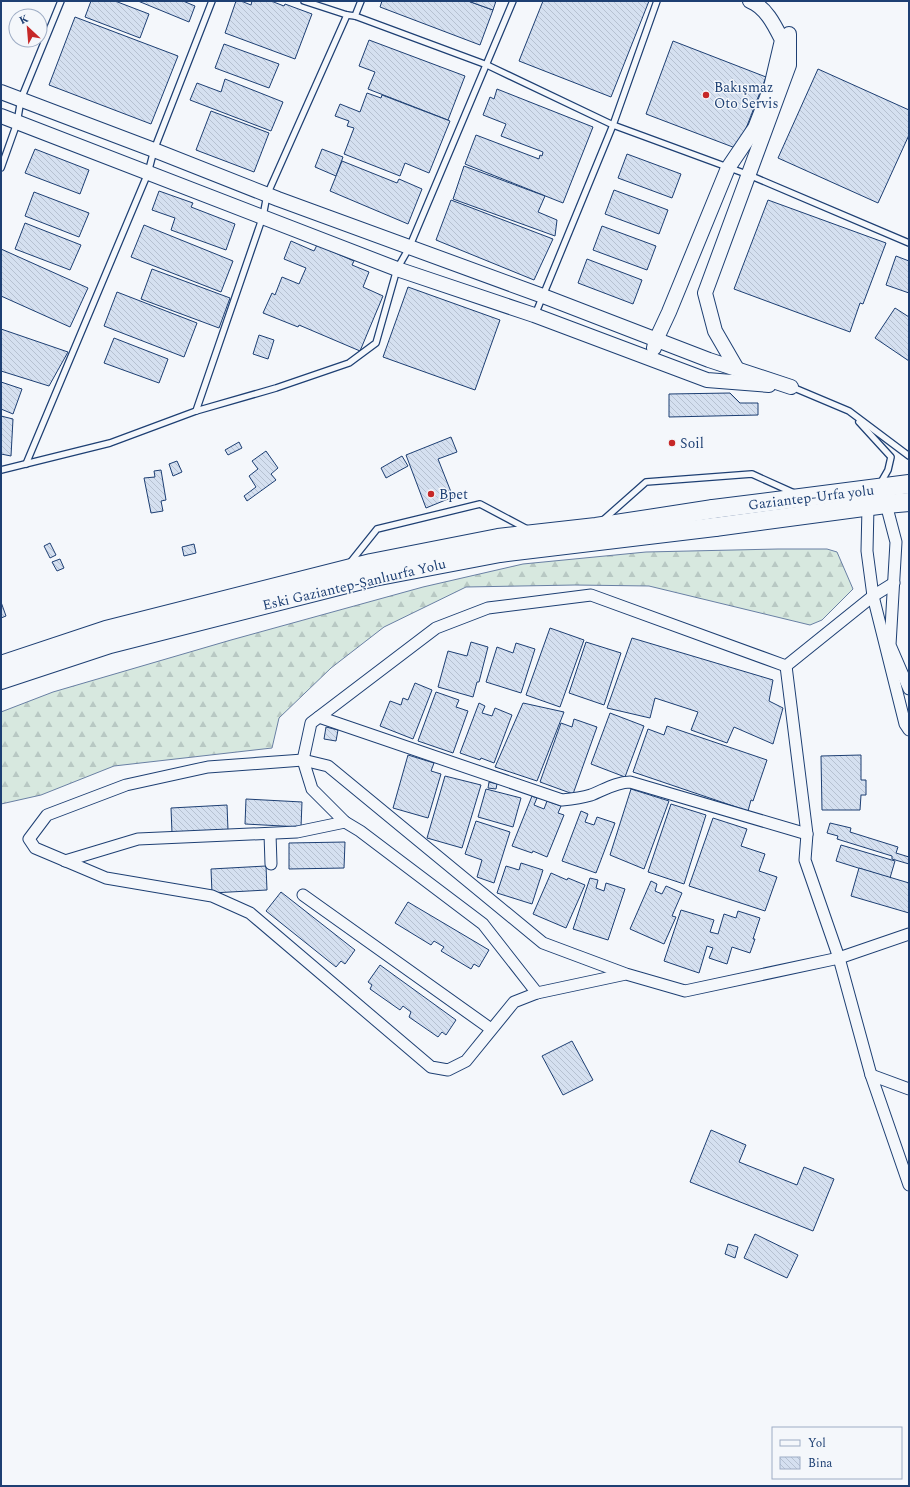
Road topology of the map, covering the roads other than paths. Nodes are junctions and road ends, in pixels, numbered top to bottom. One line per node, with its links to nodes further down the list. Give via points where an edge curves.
1 (61, 1): 13 (lane)
2 (212, 1): 17 (lane)
3 (307, 1): 9 (lane)
4 (361, 1): 10 (lane)
5 (513, 1): 11 (lane)
6 (657, 1): 16 (lane)
7 (750, 1): 19 (street, via 772,19 782,40 771,87 755,128)
8 (765, 1): 21 (street, via 777,12 789,31 789,65)
9 (347, 15): 10 (lane); 22 (lane)
10 (355, 16): 11 (lane)
11 (487, 65): 16 (lane); 25 (lane)
12 (1, 92): 13 (street)
13 (21, 99): 15 (lane); 17 (street)
14 (1, 116): 15 (street)
15 (17, 122): 18 (lane); 20 (street)
16 (613, 125): 19 (lane); 27 (lane)
17 (154, 150): 20 (lane); 22 (street)
18 (1, 168)
19 (728, 168): 21 (lane); 29 (street)
20 (148, 173): 23 (street); 36 (lane)
21 (749, 175): 24 (lane); 31 (street, via 705,293 715,331)
22 (267, 195): 23 (lane); 25 (street)
23 (263, 216): 26 (street); 33 (lane)
24 (909, 243)
25 (409, 248): 26 (lane); 27 (street)
26 (397, 268): 28 (street); 33 (lane, via 376,343 349,363 276,388)
27 (543, 296): 28 (lane); 29 (street)
28 (534, 315): 30 (street)
29 (656, 340): 30 (street); 31 (street)
30 (652, 360): 32 (street, via 707,380)
31 (737, 369): 32 (street)
32 (791, 387): 34 (lane)
33 (196, 411): 36 (lane, via 110,443)
34 (849, 411): 35 (lane); 39 (lane, via 891,457 888,470)
35 (909, 456)
36 (26, 464): 37 (lane)
37 (1, 470)
38 (909, 484): 39 (main road, Gaziantep-Urfa yolu)
39 (877, 488): 40 (main road, Gaziantep-Urfa yolu); 42 (street); 43 (street)
40 (803, 498): 44 (main road, Gaziantep-Urfa yolu); 45 (lane, via 752,474 646,482)
41 (909, 502): 42 (main road, Gaziantep-Urfa yolu)
42 (886, 504): 43 (main road, Gaziantep-Urfa yolu); 49 (street, via 896,542)
43 (868, 507): 46 (main road, Gaziantep-Urfa yolu); 50 (street, via 867,551)
44 (713, 509): 45 (main road, Eski Gaziantep-Şanlıurfa Yolu)
45 (596, 527): 47 (main road, Eski Gaziantep-Şanlıurfa Yolu)
46 (715, 527): 53 (main road, Eski Gaziantep-Şanlıurfa Yolu, via 500,553 374,577 110,644)
47 (536, 534): 48 (main road, Eski Gaziantep-Şanlıurfa Yolu, via 498,538); 48 (lane, via 480,504 376,529)
48 (345, 569): 51 (main road, Eski Gaziantep-Şanlıurfa Yolu, via 106,630)
49 (894, 583): 50 (street); 54 (street, via 890,645)
50 (873, 596): 52 (street); 56 (street, via 905,724)
51 (1, 665)
52 (786, 666): 55 (street, via 591,595 488,608 436,628); 60 (street)
53 (1, 680)
54 (909, 689)
55 (319, 717): 57 (street, via 311,723); 60 (street, via 562,800 575,799 621,782 630,782)
56 (909, 730)
57 (303, 760): 58 (street, via 312,788); 61 (street, via 208,767 126,785 47,815 29,839 35,848); 66 (street, via 328,766 543,943)
58 (345, 822): 59 (street, via 297,832); 67 (street, via 483,924)
59 (270, 834): 61 (street, via 138,839); 62 (street)
60 (807, 834): 65 (street, via 805,860)
61 (65, 861): 68 (street, via 106,878 212,896 250,913 430,1067 448,1070 466,1061)
62 (272, 864)
63 (303, 895): 68 (street)
64 (909, 934): 65 (street)
65 (839, 958): 66 (street, via 685,991); 69 (street)
66 (626, 974): 67 (street)
67 (537, 993): 68 (street, via 514,1002)
68 (491, 1030)
69 (871, 1076): 70 (street); 71 (street)
70 (909, 1089)
71 (909, 1185)

